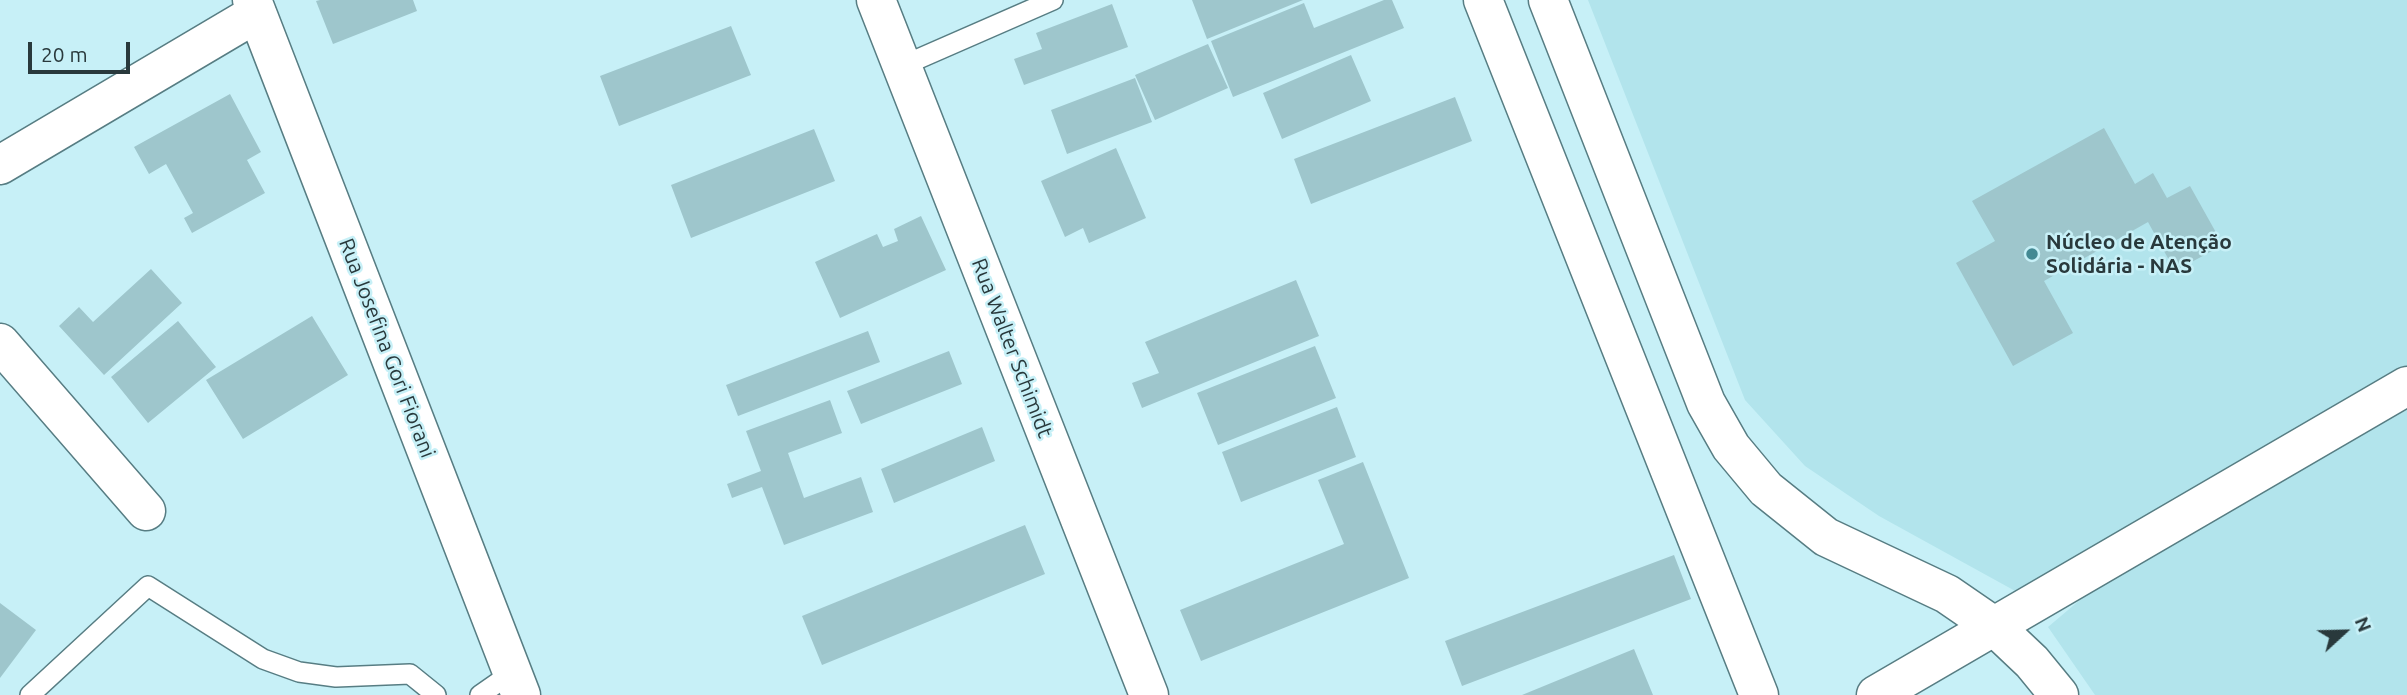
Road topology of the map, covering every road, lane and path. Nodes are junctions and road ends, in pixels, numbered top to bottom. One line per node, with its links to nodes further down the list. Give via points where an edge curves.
1 (876, 0): 6 (street, Rua Walter Schimidt)
2 (1053, 0): 6 (lane)
3 (1483, 0): 17 (street)
4 (1548, 0): 11 (street, via 1706,403 1731,447 1766,489 1826,537 1947,594)
5 (254, 6): 7 (street); 12 (street, Rua Josefina Gori Fiorani)
6 (902, 66): 16 (street, Rua Walter Schimidt)
7 (0, 165)
8 (0, 343): 10 (street)
9 (2407, 386): 11 (street)
10 (146, 511)
11 (1995, 627): 18 (street); 19 (street)
12 (517, 684): 15 (lane)
13 (30, 695): 14 (lane, via 148,586 275,664 336,677 410,674)
14 (436, 695)
15 (480, 695)
16 (1149, 695)
17 (1759, 695)
18 (1876, 695)
19 (2059, 695)

